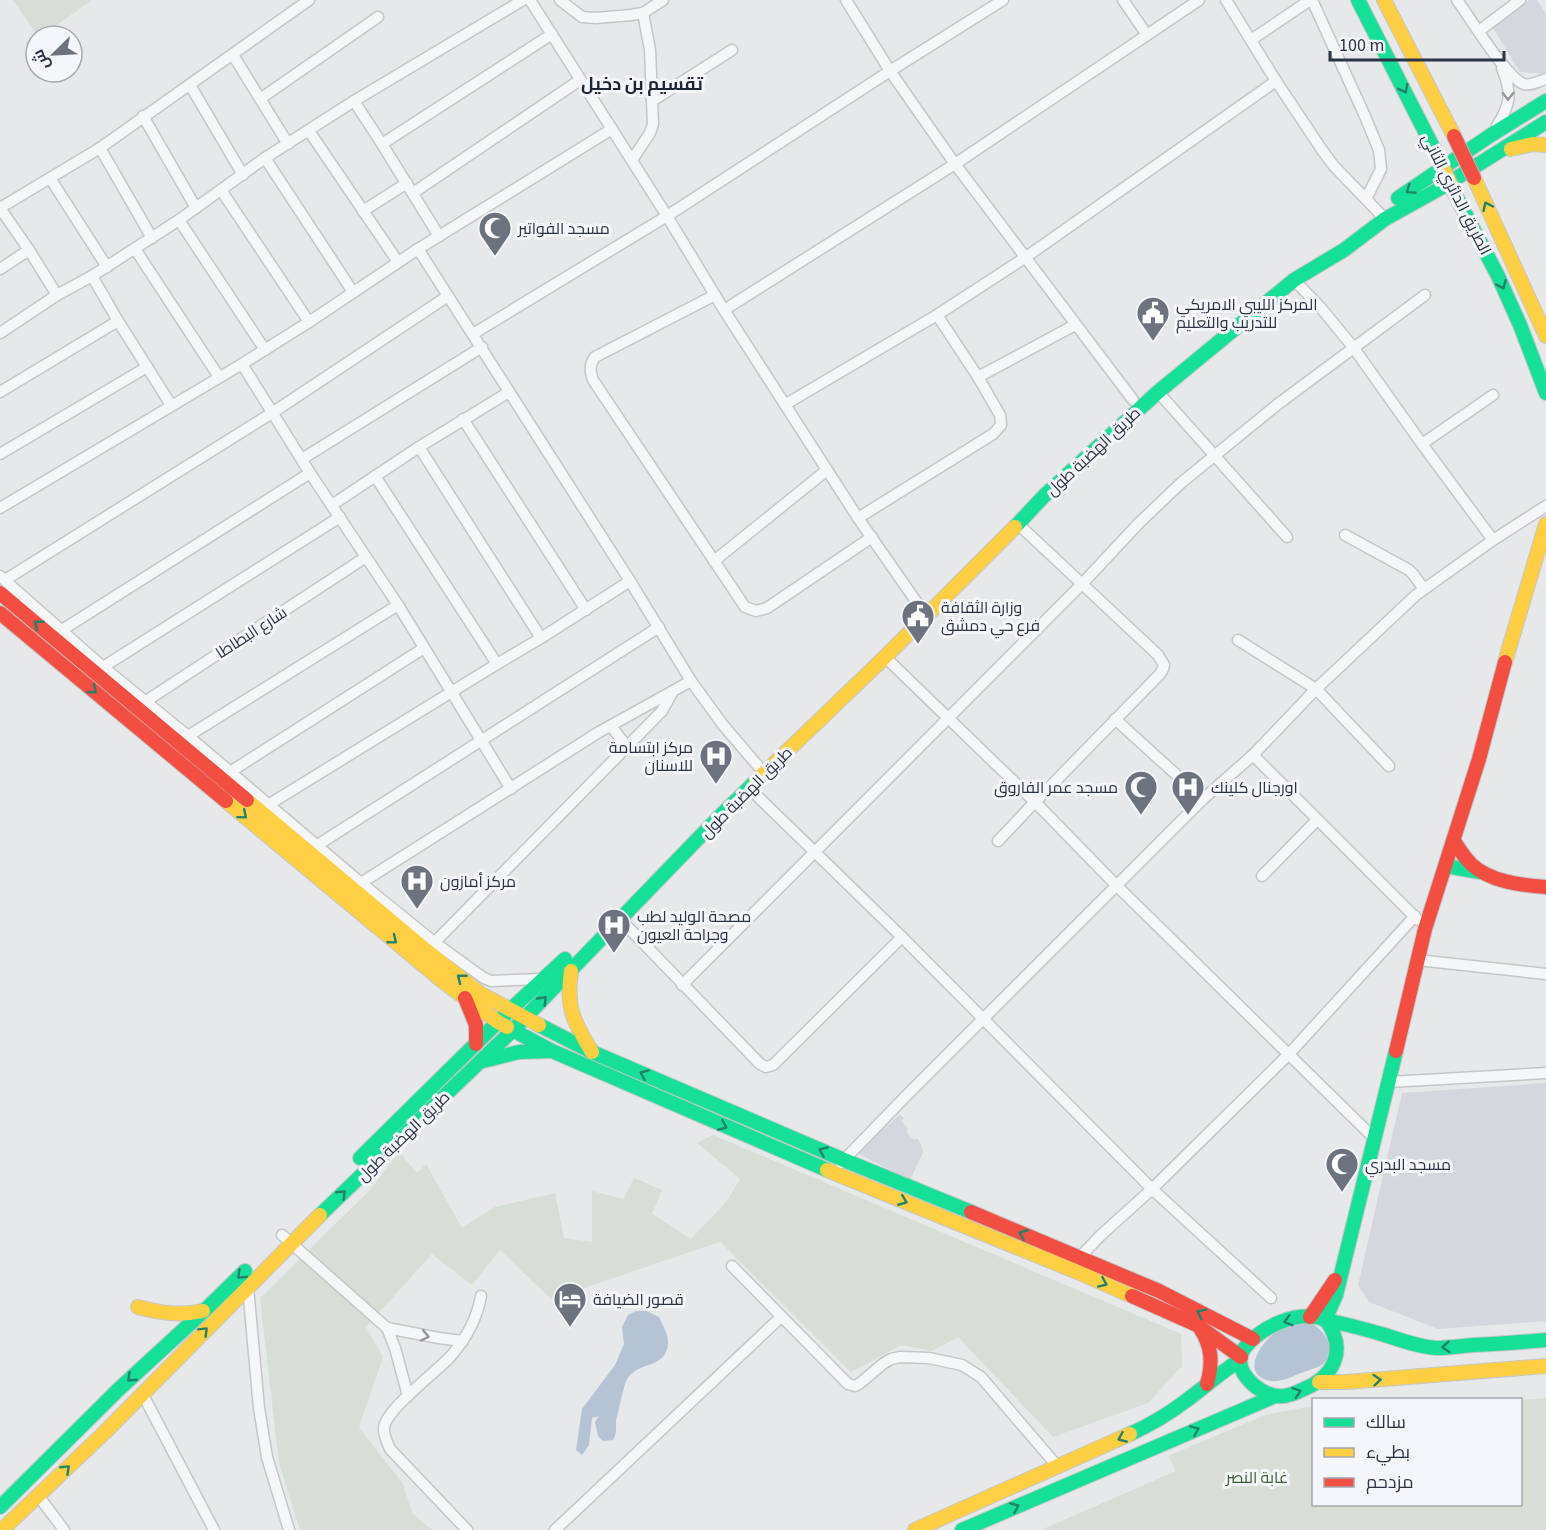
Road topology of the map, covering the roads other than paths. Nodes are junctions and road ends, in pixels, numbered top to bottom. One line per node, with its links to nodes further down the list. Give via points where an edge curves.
1 (309, 0): 23 (street)
2 (560, 0): 15 (street, via 582,16)
3 (663, 0): 15 (street)
4 (846, 0): 24 (street)
5 (1003, 0): 24 (street)
6 (1124, 0): 19 (street)
7 (1199, 0): 19 (street)
8 (1226, 0): 20 (street)
9 (1311, 0): 20 (street); 50 (street, via 1379,150 1381,169)
10 (1358, 0): 91 (main road, الطريق الدائري الثاني, one-way to 91, bridge, via 1498,276)
11 (1384, 0): 80 (main road, الطريق الدائري الثاني, one-way to 11, bridge, via 1454,136)
12 (1457, 0): 17 (street)
13 (1520, 0): 17 (street)
14 (531, 1): 18 (street); 31 (street)
15 (643, 13): 32 (street, via 650,50)
16 (378, 17): 29 (street)
17 (1479, 31): 22 (street)
18 (552, 34): 26 (street); 39 (street)
19 (1146, 35): 45 (street)
20 (1251, 40): 27 (street)
21 (732, 50): 32 (street)
22 (1495, 54): 25 (street, via 1524,84); 37 (street, one-way to 37, via 1507,80 1510,99)
23 (233, 55): 28 (street); 29 (street)
24 (890, 71): 45 (street); 55 (street)
25 (1546, 78)
26 (580, 80): 35 (street); 48 (street)
27 (1276, 81): 50 (street, via 1333,165); 62 (street)
28 (190, 85): 33 (street); 46 (street)
29 (260, 99): 38 (street)
30 (1546, 100): 37 (main road, طريق الهضبة طول)
31 (354, 101): 36 (street); 39 (street)
32 (652, 101): 44 (street, via 650,133)
33 (143, 116): 41 (street); 52 (street)
34 (1546, 122): 42 (main road, طريق الهضبة طول)
35 (612, 129): 44 (street); 57 (street)
36 (309, 131): 38 (street); 53 (street)
37 (1491, 135): 54 (main road, طريق الهضبة طول, one-way to 54)
38 (288, 144): 43 (street)
39 (382, 144): 48 (street)
40 (1546, 145): 42 (main road, via 1527,144)
41 (100, 148): 47 (street); 58 (street)
42 (1497, 152): 54 (main road, طريق الهضبة طول, via 1438,189)
43 (265, 158): 46 (street); 68 (street)
44 (632, 160): 55 (street)
45 (955, 164): 62 (street); 73 (street)
46 (243, 175): 49 (street)
47 (50, 178): 51 (street); 64 (street)
48 (410, 188): 53 (street); 57 (street)
49 (221, 190): 52 (street); 76 (street)
50 (1366, 199): 54 (street)
51 (0, 208): 61 (street)
52 (196, 208): 56 (street)
53 (363, 212): 63 (street)
54 (1382, 215): 67 (main road, طريق الهضبة طول, via 1344,250); 93 (main road, طريق الهضبة طول, via 1237,313)
55 (667, 216): 69 (street); 79 (street)
56 (179, 220): 58 (street); 83 (street)
57 (439, 236): 60 (street)
58 (152, 238): 59 (street)
59 (135, 249): 64 (street); 86 (street)
60 (418, 249): 63 (street); 71 (street)
61 (29, 250): 65 (street); 70 (street)
62 (1026, 258): 74 (street); 77 (street)
63 (398, 262): 68 (street)
64 (107, 267): 66 (street)
65 (0, 269)
66 (92, 276): 70 (street); 75 (street)
67 (1294, 280): 82 (street); 90 (main road, طريق الهضبة طول)
68 (353, 292): 76 (street)
69 (715, 295): 73 (street); 118 (street, via 590,363 593,380)
70 (57, 296): 78 (street)
71 (448, 296): 79 (street); 96 (street)
72 (1425, 296): 82 (street)
73 (724, 310): 94 (street)
74 (937, 315): 87 (street); 94 (street)
75 (118, 321): 85 (street); 88 (street)
76 (309, 322): 83 (street)
77 (1075, 325): 87 (street); 93 (street)
78 (0, 333)
79 (473, 334): 81 (street)
80 (1546, 336)
81 (482, 347): 89 (street); 102 (street)
82 (1353, 347): 98 (street); 101 (street)
83 (266, 350): 84 (street)
84 (242, 364): 86 (street); 96 (street)
85 (147, 367): 95 (street); 100 (street)
86 (219, 377): 95 (street)
87 (978, 377): 110 (street, via 1000,415 999,429)
88 (0, 392)
89 (509, 392): 97 (street); 119 (street)
90 (1158, 392): 101 (street); 111 (main road, طريق الهضبة طول)
91 (1546, 393)
92 (1493, 395): 98 (street)
93 (1133, 400): 124 (main road, طريق الهضبة طول, via 1041,484)
94 (786, 404): 103 (street)
95 (171, 405): 108 (street)
96 (272, 413): 102 (street); 120 (street)
97 (464, 419): 99 (street); 125 (street)
98 (1422, 444): 116 (street)
99 (418, 447): 105 (street); 129 (street)
100 (0, 454)
101 (1214, 455): 115 (street); 121 (street, via 1139,523)
102 (302, 459): 104 (street)
103 (827, 470): 110 (street); 118 (street)
104 (310, 472): 106 (street); 128 (street)
105 (375, 476): 106 (street); 133 (street)
106 (333, 505): 109 (street)
107 (1546, 507): 116 (street)
108 (0, 508)
109 (340, 517): 117 (street); 134 (street)
110 (858, 518): 114 (street)
111 (1018, 524): 121 (street); 132 (main road, طريق الهضبة طول)
112 (1546, 524): 156 (main road)
113 (1345, 535): 122 (street, via 1408,570)
114 (872, 537): 118 (street, via 767,608 756,611 745,608); 124 (street)
115 (1287, 537)
116 (1493, 540): 122 (street)
117 (366, 557): 123 (street); 139 (street, شارع البطاطا)
118 (714, 561)
119 (630, 581): 125 (street); 127 (street)
120 (2, 583): 128 (street); 139 (main road, one-way to 120)
121 (1082, 584): 140 (street); 141 (street, via 1164,664 1160,674)
122 (1424, 589): 136 (street)
123 (398, 605): 131 (street); 143 (street)
124 (920, 607): 147 (main road, طريق الهضبة طول)
125 (586, 610): 129 (street)
126 (0, 613): 176 (main road, one-way to 176)
127 (659, 627): 135 (street); 144 (street)
128 (62, 630): 134 (street)
129 (541, 638): 133 (street)
130 (1238, 640): 136 (street)
131 (424, 648): 138 (street); 149 (street)
132 (885, 657): 140 (street); 150 (main road, طريق الهضبة طول)
133 (497, 664): 138 (street)
134 (104, 667): 139 (street)
135 (692, 681): 137 (street); 147 (street)
136 (1316, 689): 146 (street); 148 (street)
137 (673, 691): 142 (street); 145 (street, via 662,711)
138 (452, 692): 144 (street); 154 (street)
139 (141, 704): 143 (street); 170 (main road)
140 (948, 719): 153 (street); 159 (street)
141 (1115, 719): 152 (street); 153 (street)
142 (611, 726): 145 (street); 151 (street)
143 (188, 736): 149 (street)
144 (481, 740): 151 (street); 158 (street)
145 (627, 747): 170 (street)
146 (1253, 754): 152 (street); 155 (street)
147 (758, 766): 174 (main road, طريق الهضبة طول, via 604,923)
148 (1389, 766)
149 (230, 772): 154 (street)
150 (749, 788): 159 (street); 167 (main road, طريق الهضبة طول)
151 (512, 789): 163 (street)
152 (1203, 799): 164 (street)
153 (1035, 802): 157 (street); 164 (street)
154 (268, 806): 158 (street)
155 (1317, 820): 162 (street); 166 (street)
156 (1455, 841): 160 (main road); 161 (main road, via 1464,856)
157 (998, 842)
158 (316, 846): 163 (street)
159 (815, 853): 169 (street); 175 (street)
160 (1446, 866): 161 (main road); 168 (main road)
161 (1486, 874): 165 (main road)
162 (1262, 876)
163 (361, 883): 170 (street)
164 (1117, 886): 179 (street); 185 (street)
165 (1546, 887)
166 (1415, 916): 168 (street); 185 (street)
167 (621, 920): 172 (main road, طريق الهضبة طول); 175 (street)
168 (1425, 929): 171 (main road)
169 (902, 937): 175 (street, via 773,1065 766,1067); 179 (street)
170 (430, 947): 174 (street, via 491,981); 177 (main road, one-way to 170, via 481,994)
171 (1417, 960): 173 (street); 188 (main road)
172 (571, 971): 178 (main road, طريق الهضبة طول, one-way to 172); 184 (main road, via 569,1008)
173 (1546, 974)
174 (543, 979): 177 (main road, طريق الهضبة طول)
175 (682, 985)
176 (465, 998): 180 (main road); 182 (main road, via 476,1025)
177 (510, 1010): 178 (main road); 180 (main road, طريق الهضبة طول)
178 (525, 1018): 181 (main road, طريق الهضبة طول); 184 (main road)
179 (984, 1020): 192 (street); 194 (street)
180 (498, 1022): 181 (main road); 182 (main road, طريق الهضبة طول)
181 (513, 1030): 183 (main road); 186 (main road, طريق الهضبة طول)
182 (476, 1044): 195 (main road, طريق الهضبة طول)
183 (552, 1051): 186 (main road, via 519,1052); 190 (main road)
184 (592, 1052): 189 (main road, one-way to 184)
185 (1289, 1054): 191 (street); 194 (street)
186 (480, 1062): 195 (main road, طريق الهضبة طول, one-way to 186)
187 (1546, 1073): 188 (street)
188 (1389, 1082): 191 (main road)
189 (694, 1096): 190 (main road); 192 (main road, one-way to 189)
190 (687, 1110): 193 (main road, one-way to 193)
191 (1375, 1139): 198 (main road)
192 (844, 1160): 193 (street); 196 (main road, one-way to 192)
193 (833, 1173): 199 (main road, one-way to 199)
194 (1152, 1189): 196 (street); 202 (street)
195 (286, 1239): 200 (main road, طريق الهضبة طول); 204 (main road, طريق الهضبة طول, one-way to 204, via 257,1259); 209 (street)
196 (1080, 1257): 199 (street); 210 (main road, one-way to 196, via 1159,1291)
197 (732, 1266): 205 (street)
198 (1343, 1267): 206 (main road); 207 (main road)
199 (1075, 1271): 208 (main road, one-way to 208)
200 (248, 1287): 219 (main road, طريق الهضبة طول, one-way to 200); 231 (street, via 267,1457)
201 (481, 1296): 212 (street)
202 (1271, 1298)
203 (138, 1307): 204 (main road, via 179,1316)
204 (205, 1310): 225 (main road, طريق الهضبة طول, one-way to 225)
205 (781, 1317): 223 (street, via 848,1384 855,1386 884,1363 900,1357 962,1365 981,1377); 233 (street)
206 (1310, 1317): 207 (main road); 210 (main road, one-way to 210, via 1281,1322)
207 (1326, 1320): 213 (main road, one-way to 207, via 1428,1347); 217 (main road, via 1334,1332 1336,1360)
208 (1197, 1325): 214 (main road); 218 (main road, via 1210,1347 1212,1360)
209 (387, 1328): 212 (street, one-way to 212); 220 (street)
210 (1253, 1339): 214 (main road)
211 (1546, 1340): 213 (main road)
212 (463, 1341): 220 (street)
213 (1477, 1345): 216 (main road)
214 (1240, 1358): 218 (main road); 221 (main road, via 1251,1383)
215 (1546, 1366): 216 (main road)
216 (1479, 1371): 217 (main road, one-way to 216)
217 (1319, 1382): 221 (main road, one-way to 217, via 1298,1392)
218 (1207, 1384): 222 (main road, one-way to 222, via 1145,1427)
219 (142, 1393): 226 (main road, طريق الهضبة طول, one-way to 219); 230 (street)
220 (408, 1396): 232 (street, via 384,1426 385,1438 390,1449)
221 (1275, 1396): 224 (main road, one-way to 221)
222 (1083, 1456): 223 (main road); 224 (main road)
223 (1059, 1467): 234 (main road)
224 (1091, 1475): 235 (main road, one-way to 224)
225 (27, 1480): 226 (street); 227 (main road, طريق الهضبة طول)
226 (38, 1495): 228 (main road, طريق الهضبة طول); 229 (street)
227 (0, 1507)
228 (2, 1530)
229 (64, 1530)
230 (214, 1530)
231 (289, 1530)
232 (467, 1530)
233 (555, 1530)
234 (915, 1530)
235 (962, 1530)

